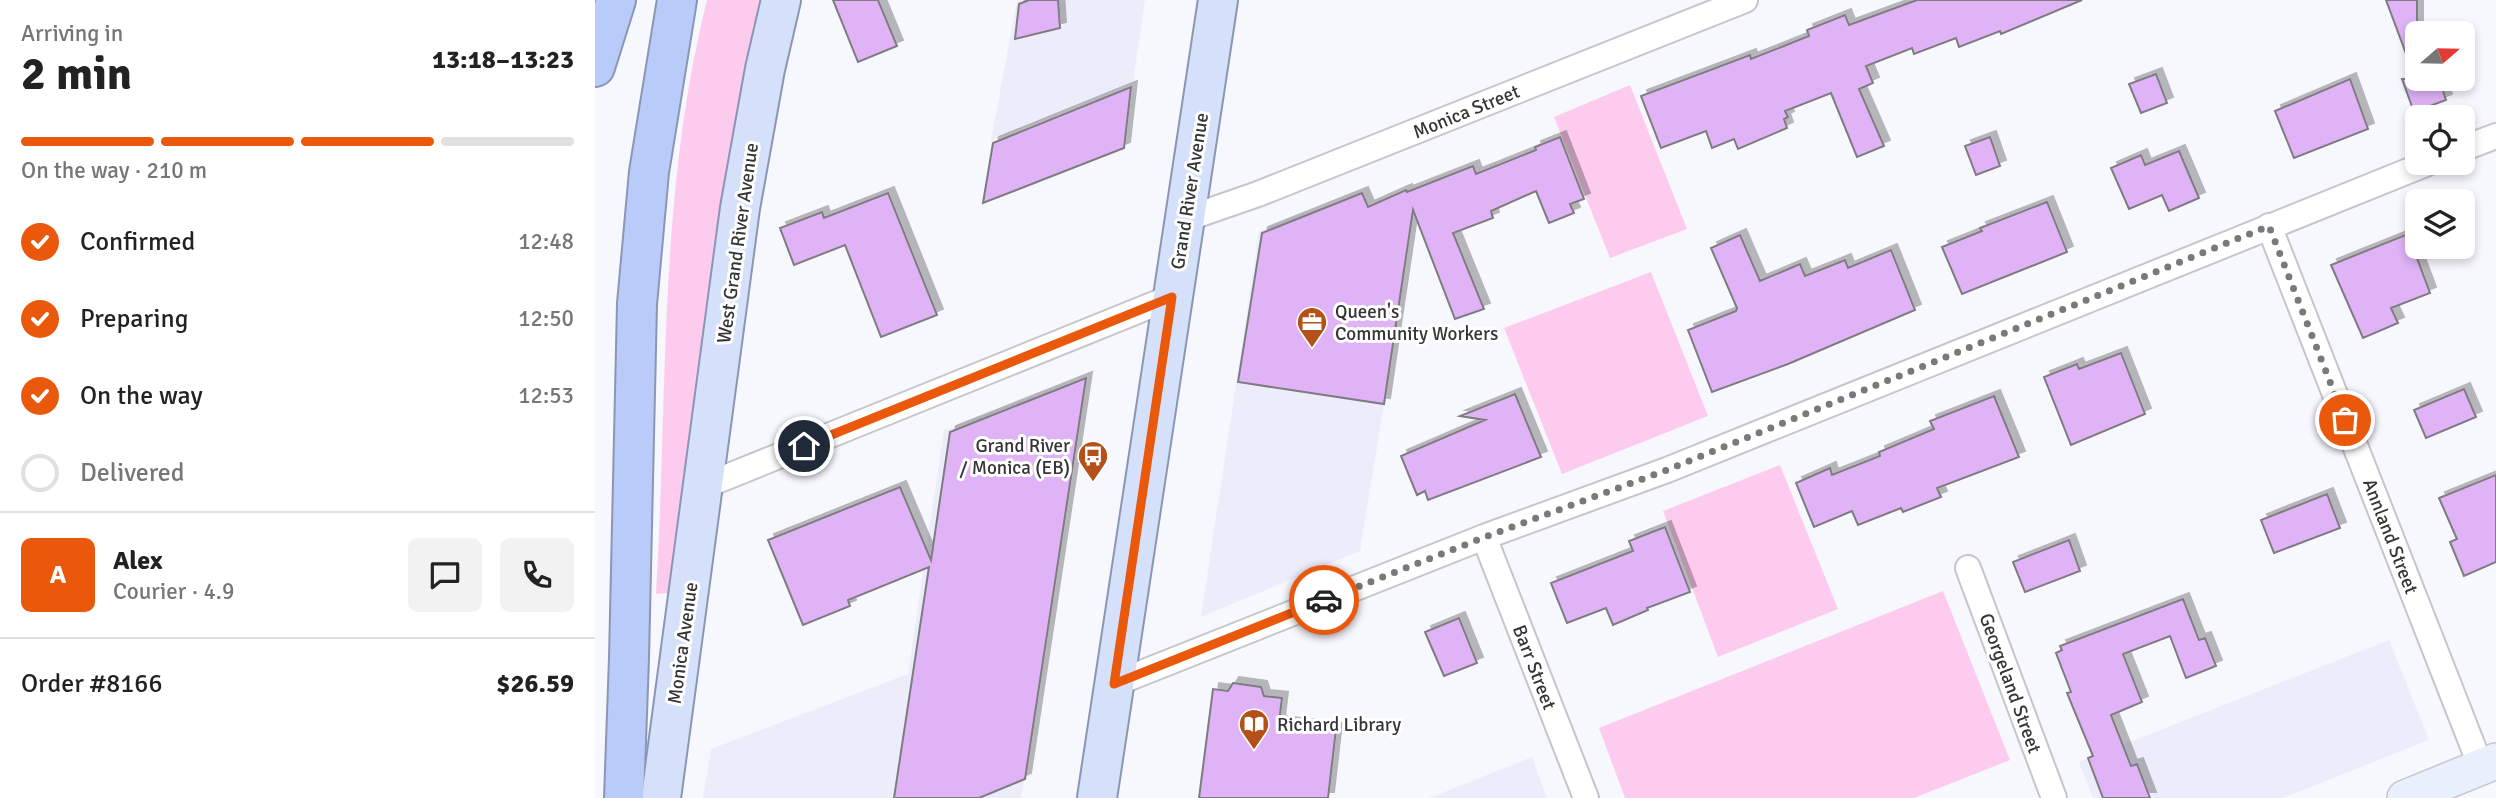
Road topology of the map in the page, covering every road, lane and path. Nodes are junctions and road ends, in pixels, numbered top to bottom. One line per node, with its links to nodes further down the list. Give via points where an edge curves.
1 (616, 0): 6 (highway)
2 (677, 0): 18 (highway, via 649,172 637,304)
3 (781, 0): 13 (main road, West Grand River Avenue, via 740,208)
4 (1218, 0): 10 (main road, Grand River Avenue)
5 (1745, 0): 10 (street, Monica Street)
6 (595, 66)
7 (2496, 136): 8 (street)
8 (2475, 144)
9 (2405, 172): 11 (street)
10 (1186, 219): 12 (main road, Grand River Avenue)
11 (2269, 226): 14 (street, via 1667,470); 17 (street, Annland Street)
12 (1172, 297): 13 (street); 16 (main road, Grand River Avenue)
13 (702, 487): 19 (main road, Monica Avenue)
14 (1485, 537): 16 (street); 21 (street, Barr Street)
15 (1968, 568): 22 (street, Georgeland Street)
16 (1114, 684): 20 (main road, Grand River Avenue)
17 (2489, 764): 23 (main road)
18 (624, 798)
19 (661, 798)
20 (1097, 798)
21 (1586, 798)
22 (2054, 798)
23 (2405, 798)

